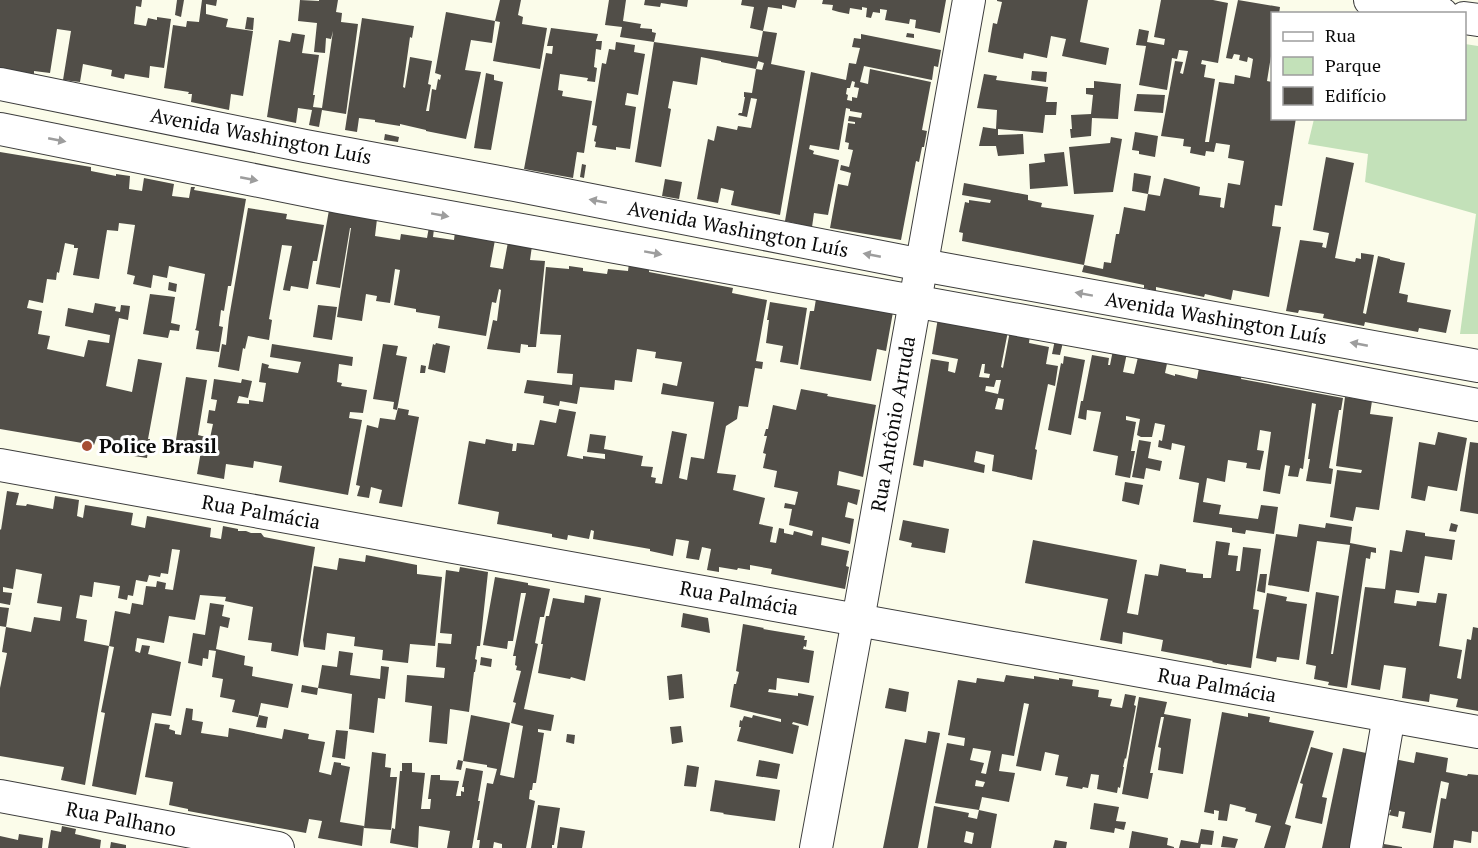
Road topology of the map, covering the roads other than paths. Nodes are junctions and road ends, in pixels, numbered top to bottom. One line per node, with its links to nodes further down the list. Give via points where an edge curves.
1 (969, 0): 8 (street, Rua Antônio Arruda)
2 (1370, 0): 3 (street)
3 (1432, 12)
4 (0, 84): 6 (street, Avenida Washington Luís)
5 (0, 129): 7 (street, Avenida Washington Luís, one-way to 7)
6 (520, 186): 7 (street); 8 (street, Avenida Washington Luís, one-way to 6)
7 (514, 228): 9 (street, Avenida Washington Luís, one-way to 9)
8 (922, 265): 9 (street, Rua Antônio Arruda); 10 (street, Avenida Washington Luís, one-way to 8)
9 (915, 301): 12 (street, Avenida Washington Luís); 17 (street, Rua Antônio Arruda)
10 (1279, 329): 11 (street, Avenida Washington Luís, one-way to 10); 12 (street)
11 (1409, 353): 13 (street, Avenida Washington Luís); 14 (street)
12 (1272, 366): 14 (street, Avenida Washington Luís)
13 (1478, 366)
14 (1402, 391): 15 (street, Avenida Washington Luís)
15 (1478, 405)
16 (0, 465): 17 (street, Rua Palmácia)
17 (858, 620): 18 (street, Rua Palmácia); 22 (street, Rua Antônio Arruda)
18 (1389, 716): 19 (street, Rua Palmácia); 23 (street)
19 (1478, 732)
20 (0, 796): 21 (street, Rua Palhano)
21 (278, 848)
22 (816, 848)
23 (1366, 848)

